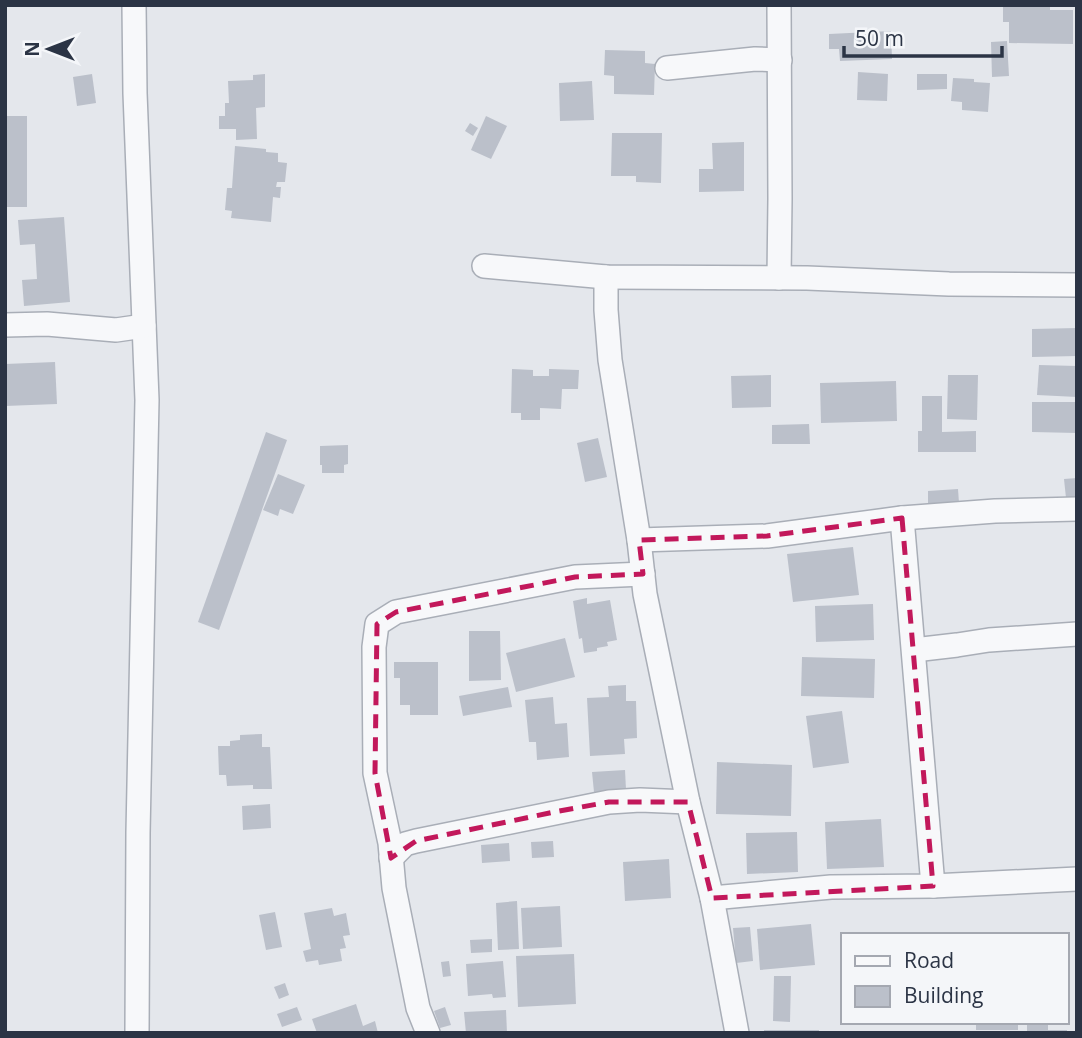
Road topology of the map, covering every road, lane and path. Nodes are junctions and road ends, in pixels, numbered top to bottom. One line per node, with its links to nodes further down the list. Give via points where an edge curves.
1 (134, 5): 10 (street)
2 (779, 5): 3 (street)
3 (780, 60): 4 (street); 7 (street)
4 (667, 68)
5 (484, 266): 6 (street)
6 (606, 277): 7 (street); 13 (street, via 610,360)
7 (779, 278): 8 (street)
8 (1077, 285)
9 (5, 325): 10 (street, via 116,330)
10 (144, 326): 23 (street, via 147,400)
11 (1077, 509): 12 (street)
12 (902, 518): 13 (street, via 767,536); 16 (street)
13 (639, 540): 14 (street)
14 (643, 574): 17 (street); 18 (street, via 575,577 396,612 377,624 375,773)
15 (1077, 634): 16 (street)
16 (914, 650): 20 (street)
17 (688, 802): 18 (street, via 609,802 554,812 416,841); 21 (street)
18 (391, 858): 24 (street, via 418,1008)
19 (1077, 879): 20 (street)
20 (933, 886): 21 (street, via 831,887)
21 (712, 898): 22 (street)
22 (734, 1032)
23 (137, 1033)
24 (428, 1033)

